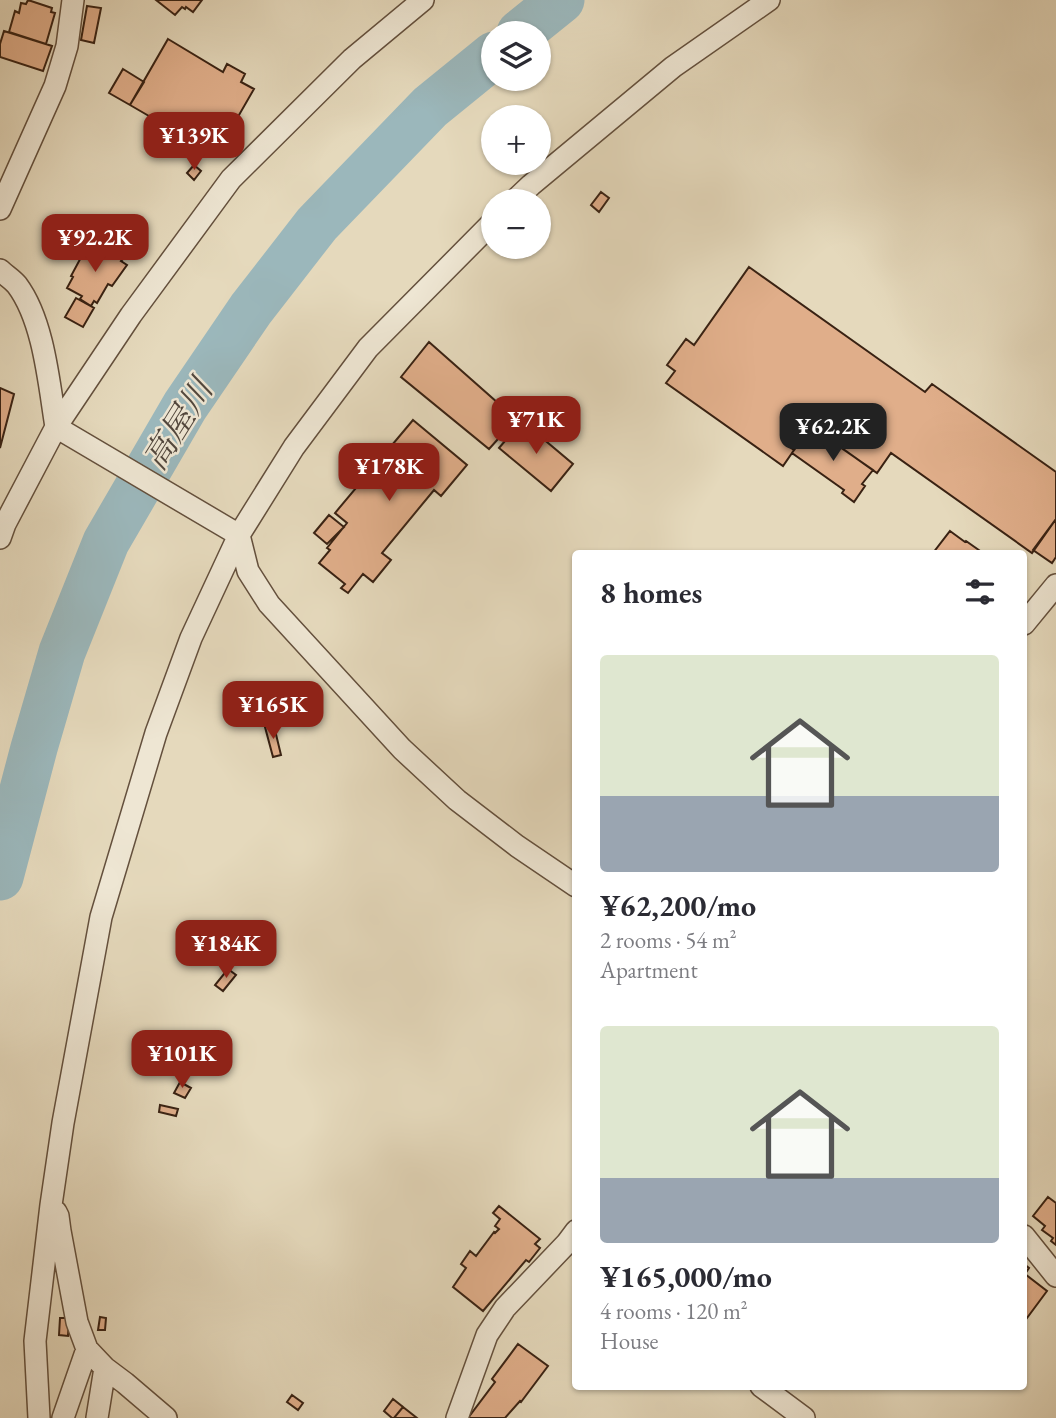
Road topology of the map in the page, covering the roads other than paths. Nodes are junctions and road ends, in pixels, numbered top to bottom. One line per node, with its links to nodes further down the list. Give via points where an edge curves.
1 (73, 0): 5 (street, via 67,46 55,86)
2 (423, 0): 8 (street, via 352,59 231,179 131,316)
3 (769, 0): 4 (street, via 673,67)
4 (527, 189)
5 (0, 209)
6 (481, 234): 9 (street, via 368,348)
7 (0, 270): 8 (street, via 16,284 29,307)
8 (61, 430): 9 (street); 10 (street)
9 (235, 533): 13 (street, via 248,571 269,604 402,749 457,800); 14 (street, via 156,733 101,917)
10 (0, 538)
11 (1056, 585): 12 (street)
12 (1027, 620)
13 (572, 883)
14 (51, 1205): 18 (street, via 58,1216 77,1322); 21 (street, via 35,1341)
15 (1027, 1240): 17 (street)
16 (572, 1242): 25 (street, via 505,1308 487,1335)
17 (1056, 1276)
18 (87, 1349): 19 (street); 22 (street)
19 (104, 1368): 23 (street); 24 (street)
20 (766, 1390): 26 (street)
21 (40, 1418)
22 (63, 1418)
23 (97, 1418)
24 (166, 1418)
25 (457, 1418)
26 (804, 1418)

